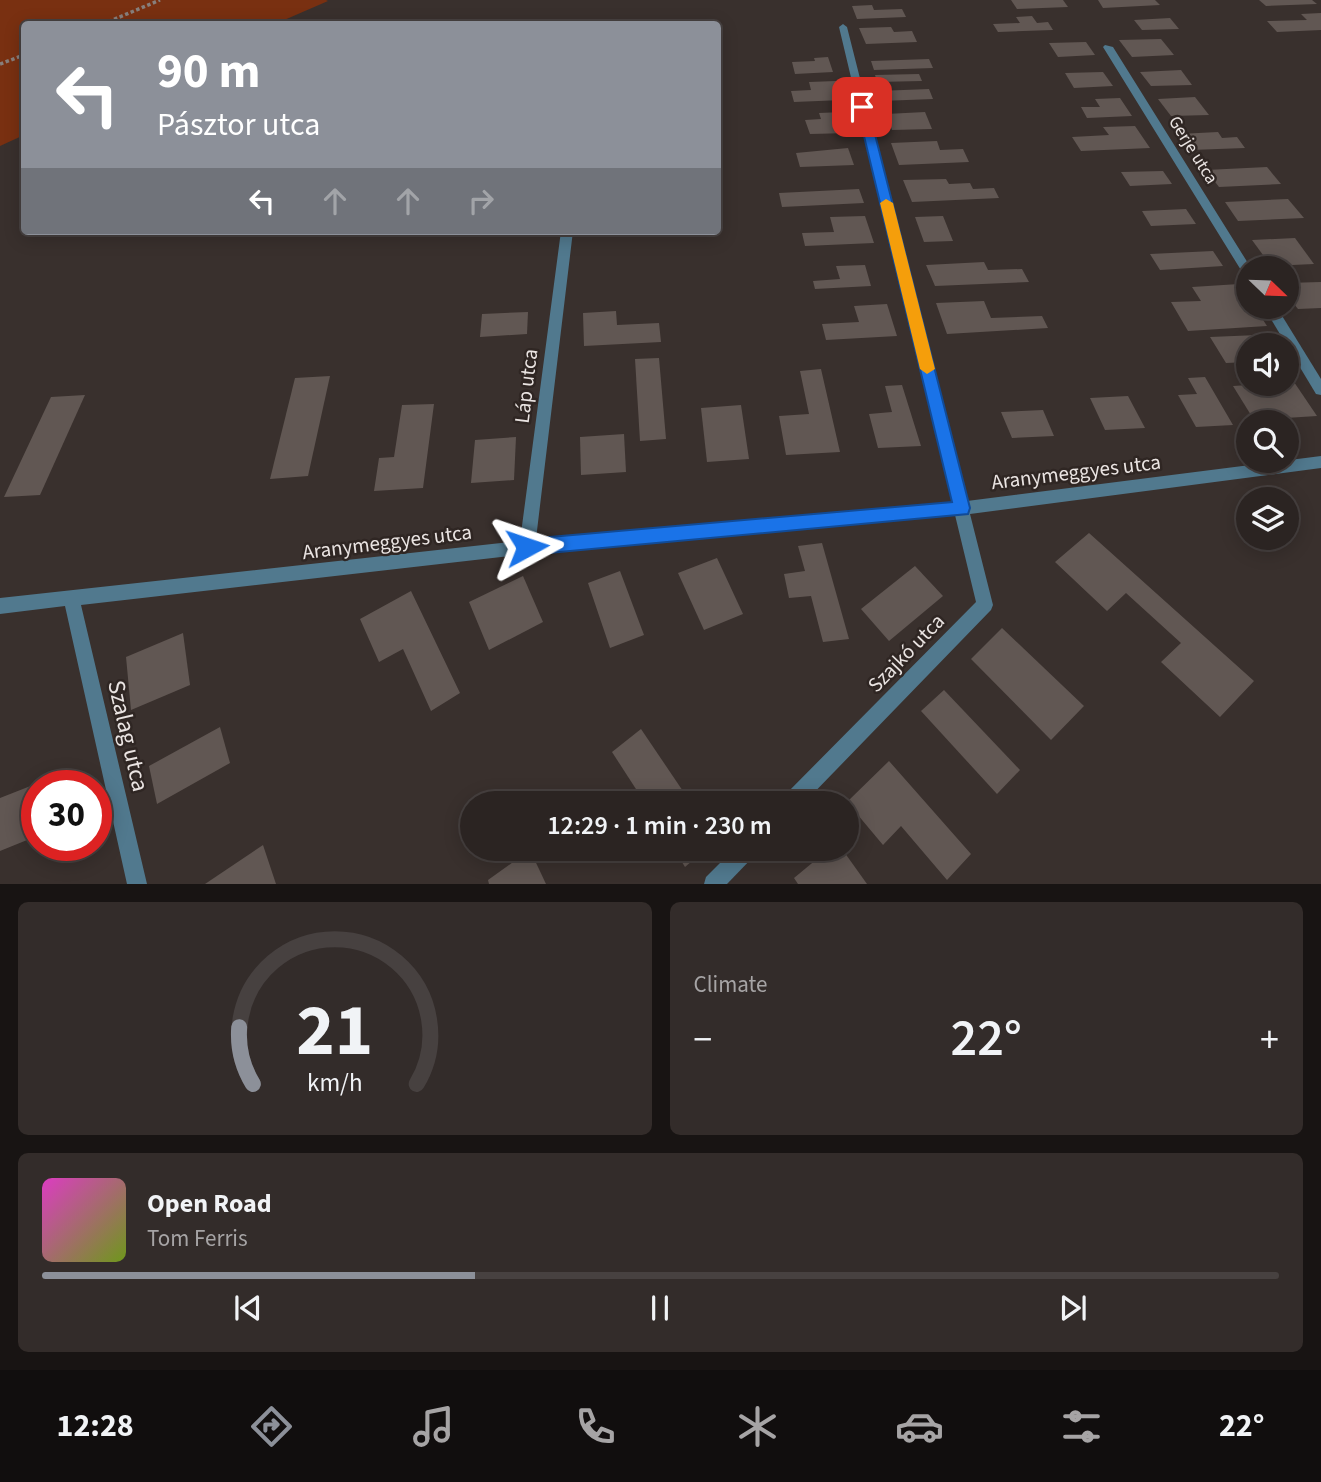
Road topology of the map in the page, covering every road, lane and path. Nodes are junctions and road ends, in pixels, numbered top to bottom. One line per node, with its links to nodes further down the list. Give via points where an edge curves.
1 (160, 0): 2 (path)
2 (110, 21)
3 (843, 27): 12 (street)
4 (1108, 47): 8 (street, Gerje utca)
5 (21, 56): 6 (path)
6 (0, 64)
7 (566, 235): 13 (street, Láp utca)
8 (1238, 256)
9 (1277, 319): 10 (street)
10 (1321, 390)
11 (1321, 462): 12 (street, Aranymeggyes utca)
12 (962, 508): 13 (street, Aranymeggyes utca); 16 (street, Szajkó utca, via 985,605)
13 (527, 547): 14 (street, Aranymeggyes utca)
14 (72, 600): 15 (street, Aranymeggyes utca); 18 (street, Szalag utca)
15 (0, 606)
16 (803, 791)
17 (735, 861): 19 (street)
18 (137, 884)
19 (713, 884)

